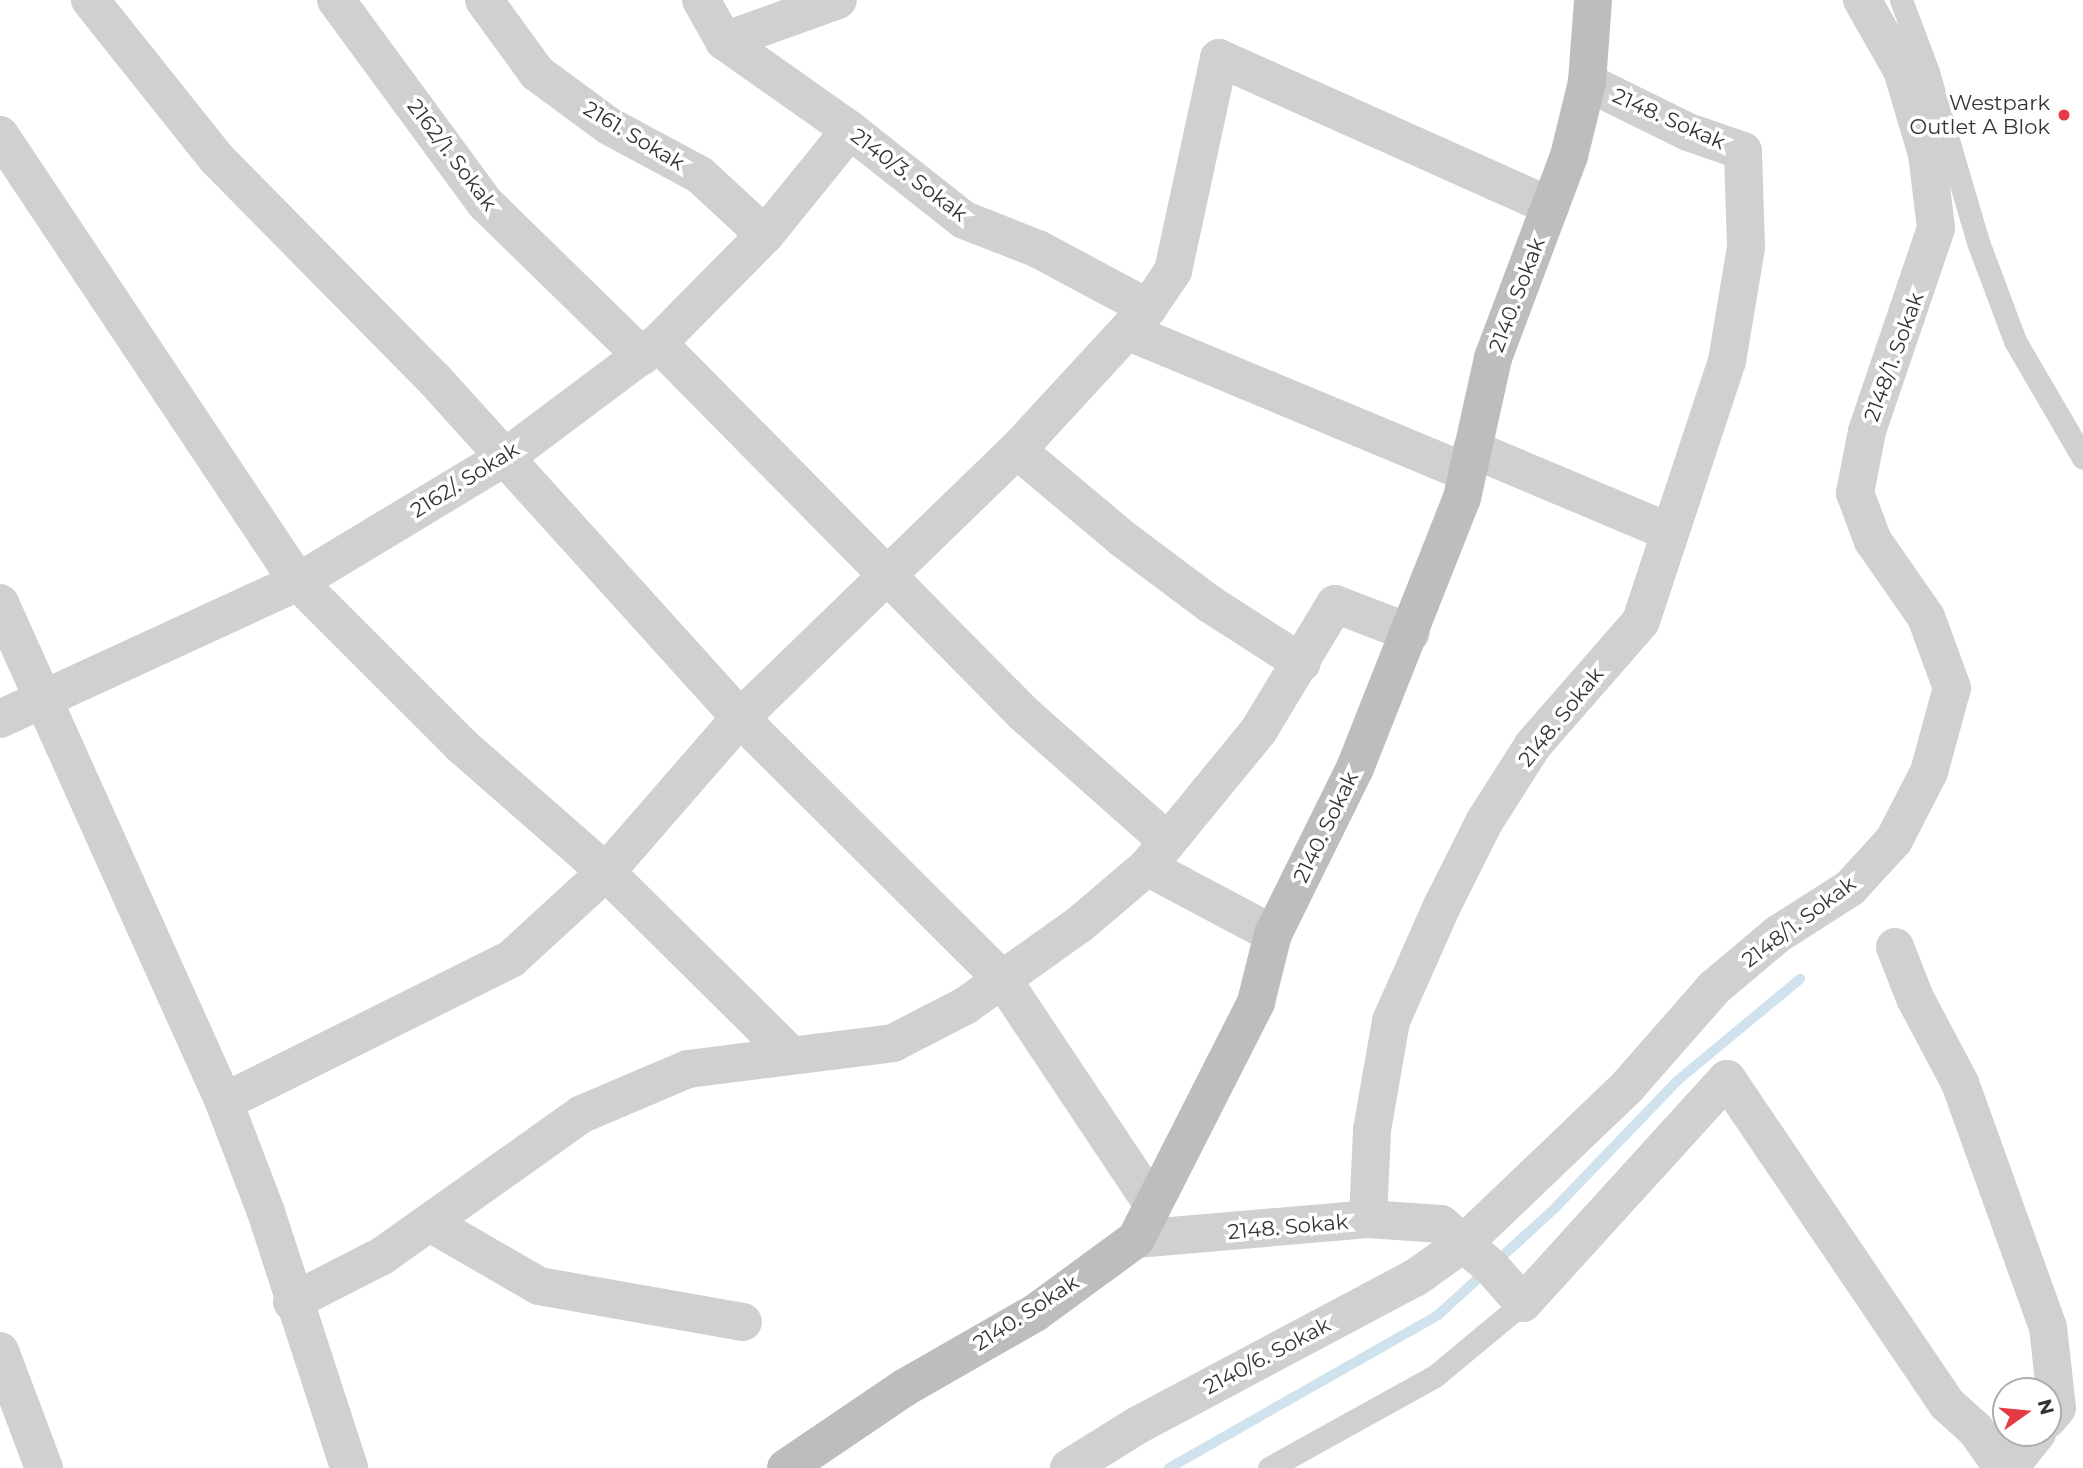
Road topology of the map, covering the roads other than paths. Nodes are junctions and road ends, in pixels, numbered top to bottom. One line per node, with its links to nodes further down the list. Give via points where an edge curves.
1 (90, 0): 18 (street, via 217,159)
2 (336, 0): 16 (street, 2162/1. Sokak, via 486,204)
3 (484, 0): 14 (street, 2161. Sokak, via 537,73 609,127 700,175)
4 (701, 0): 9 (street, 2140/3. Sokak)
5 (838, 0): 9 (street)
6 (1593, 0): 10 (street, 2140. Sokak)
7 (1861, 0): 41 (street, 2148/1. Sokak, via 1902,70 1927,153 1936,228 1867,431 1855,494 1872,541 1926,617 1952,688 1929,772 1894,840 1850,888 1778,934 1715,987 1628,1087)
8 (1901, 0): 19 (lane, via 1928,72 1978,242 2015,341)
9 (724, 41): 11 (street, 2140/3. Sokak)
10 (1587, 82): 13 (street, 2140. Sokak, via 1569,156); 21 (street, 2148. Sokak, via 1688,132 1743,151 1746,248 1727,361)
11 (849, 130): 14 (street, 2162/. Sokak); 15 (street, 2140/3. Sokak, via 964,220 1038,249)
12 (0, 135): 23 (street)
13 (1550, 206): 15 (street, via 1219,58 1173,271); 20 (street, 2140. Sokak, via 1493,358)
14 (765, 235): 16 (street, 2162/. Sokak)
15 (1139, 320): 17 (street); 20 (street, 2140/3. Sokak)
16 (650, 349): 18 (street, 2162/. Sokak); 22 (street, 2162/1. Sokak)
17 (1017, 450): 22 (street); 26 (street, via 1123,539 1210,604)
18 (507, 456): 23 (street, 2162/. Sokak); 28 (street)
19 (2083, 458)
20 (1470, 461): 21 (street, 2140/3. Sokak); 25 (street, 2140. Sokak)
21 (1669, 532): 38 (street, 2148. Sokak, via 1641,621 1533,745 1484,822 1391,1021 1372,1130)
22 (888, 579): 28 (street); 30 (street, 2162/1. Sokak)
23 (298, 582): 27 (street, 2162/. Sokak); 31 (street, via 462,747)
24 (0, 603): 27 (street)
25 (1411, 633): 26 (street, via 1335,604); 32 (street, 2140. Sokak, via 1355,768)
26 (1302, 663): 30 (street, via 1259,730)
27 (43, 699): 29 (street, 2162/. Sokak); 36 (street)
28 (740, 718): 31 (street); 34 (street)
29 (0, 719)
30 (1157, 853): 32 (street, 2162/1. Sokak); 34 (street)
31 (606, 872): 35 (street); 36 (street, via 511,959)
32 (1273, 934): 37 (street, 2140. Sokak, via 1256,1002)
33 (1895, 947): 46 (street, via 1915,998 1960,1083 2048,1327)
34 (1003, 980): 35 (street, via 965,1006 893,1043); 37 (street)
35 (791, 1055): 39 (street, via 688,1069 582,1114)
36 (224, 1101): 42 (street, via 266,1212)
37 (1150, 1202): 40 (street, 2140. Sokak)
38 (1368, 1219): 40 (street, 2148. Sokak); 41 (street, via 1441,1224)
39 (430, 1223): 42 (street, via 382,1256); 44 (street, via 539,1286)
40 (1136, 1239): 50 (street, 2140. Sokak, via 1035,1312 904,1388)
41 (1464, 1243): 43 (street); 51 (street, 2140/6. Sokak, via 1415,1278 1138,1424)
42 (292, 1301): 49 (street)
43 (1523, 1304): 52 (lane, via 1434,1376); 53 (street, via 1727,1079 1940,1394 1993,1450)
44 (743, 1322)
45 (0, 1350): 48 (street)
46 (2054, 1377)
47 (2026, 1447): 54 (street)
48 (44, 1468)
49 (349, 1468)
50 (786, 1468)
51 (1069, 1468)
52 (1269, 1468)
53 (2003, 1468)
54 (2009, 1468)

